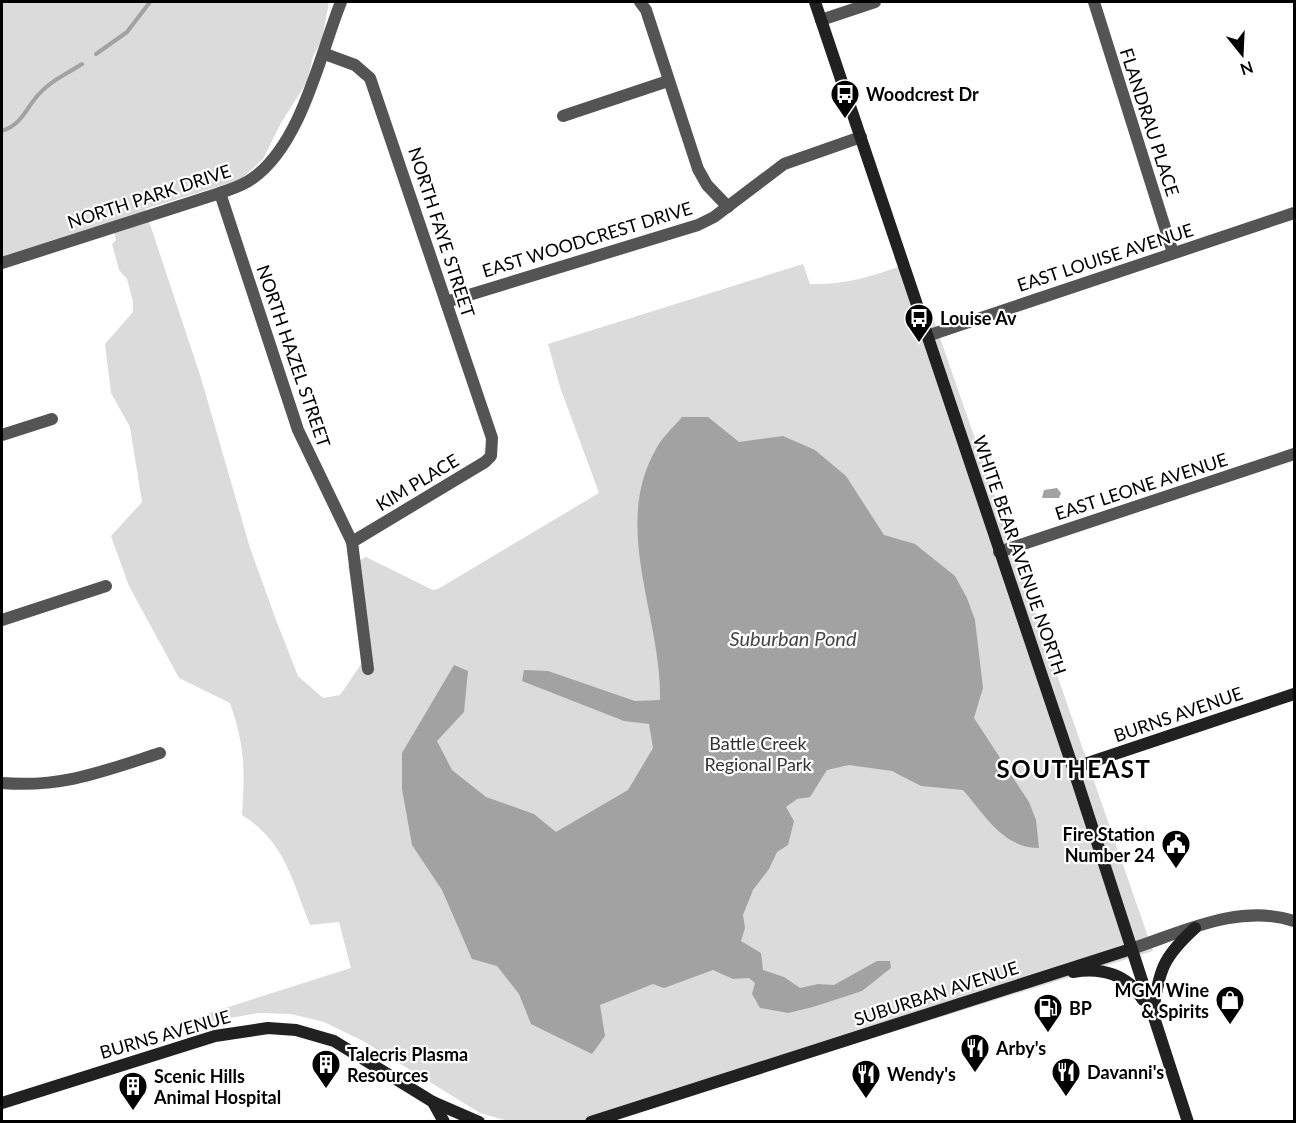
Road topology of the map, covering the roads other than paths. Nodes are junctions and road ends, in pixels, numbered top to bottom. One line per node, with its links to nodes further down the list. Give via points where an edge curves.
1 (341, 2): 7 (street, NORTH PARK DRIVE)
2 (640, 2): 8 (street)
3 (815, 2): 6 (street, WHITE BEAR AVENUE NORTH)
4 (875, 2): 6 (street)
5 (1094, 2): 14 (street, FLANDRAU PLACE)
6 (821, 20): 10 (street, WHITE BEAR AVENUE NORTH)
7 (325, 54): 11 (street, NORTH PARK DRIVE, via 277,153 252,179); 16 (street, NORTH FAYE STREET, via 355,65 370,78)
8 (668, 81): 9 (street); 12 (street, via 698,169)
9 (563, 116)
10 (861, 137): 12 (street, EAST WOODCREST DRIVE, via 784,164); 17 (street, WHITE BEAR AVENUE NORTH)
11 (220, 193): 15 (street, NORTH PARK DRIVE); 22 (street, NORTH HAZEL STREET, via 298,430)
12 (728, 207): 16 (street, EAST WOODCREST DRIVE, via 698,225)
13 (1294, 213): 14 (street, EAST LOUISE AVENUE)
14 (1173, 253): 17 (street, EAST LOUISE AVENUE)
15 (2, 263)
16 (447, 302): 20 (street, NORTH FAYE STREET)
17 (927, 336): 23 (street, WHITE BEAR AVENUE NORTH)
18 (52, 419): 19 (street)
19 (2, 435)
20 (492, 447): 22 (street, KIM PLACE, via 485,462)
21 (1294, 454): 23 (street, EAST LEONE AVENUE)
22 (352, 542): 26 (street, NORTH HAZEL STREET)
23 (999, 552): 29 (street, WHITE BEAR AVENUE NORTH)
24 (106, 586): 25 (street)
25 (2, 620)
26 (368, 669)
27 (1294, 694): 29 (street, BURNS AVENUE)
28 (160, 753): 30 (street, via 74,781)
29 (1073, 768): 33 (street, WHITE BEAR AVENUE NORTH)
30 (2, 783)
31 (1294, 921): 32 (street, SUBURBAN AVENUE, via 1264,914 1246,915)
32 (1195, 928): 33 (street, SUBURBAN AVENUE); 35 (street, via 1167,955)
33 (1131, 949): 34 (street, SUBURBAN AVENUE); 35 (street, WHITE BEAR AVENUE NORTH)
34 (1043, 977): 35 (street, via 1078,971 1116,974 1138,991); 40 (street, SUBURBAN AVENUE)
35 (1153, 1017): 41 (street, WHITE BEAR AVENUE NORTH)
36 (433, 1102): 37 (street, BURNS AVENUE, via 334,1041 296,1030 268,1028 214,1036); 38 (street, BURNS AVENUE); 39 (street, BURNS AVENUE)
37 (2, 1103)
38 (444, 1122)
39 (479, 1122)
40 (591, 1122)
41 (1188, 1122)

